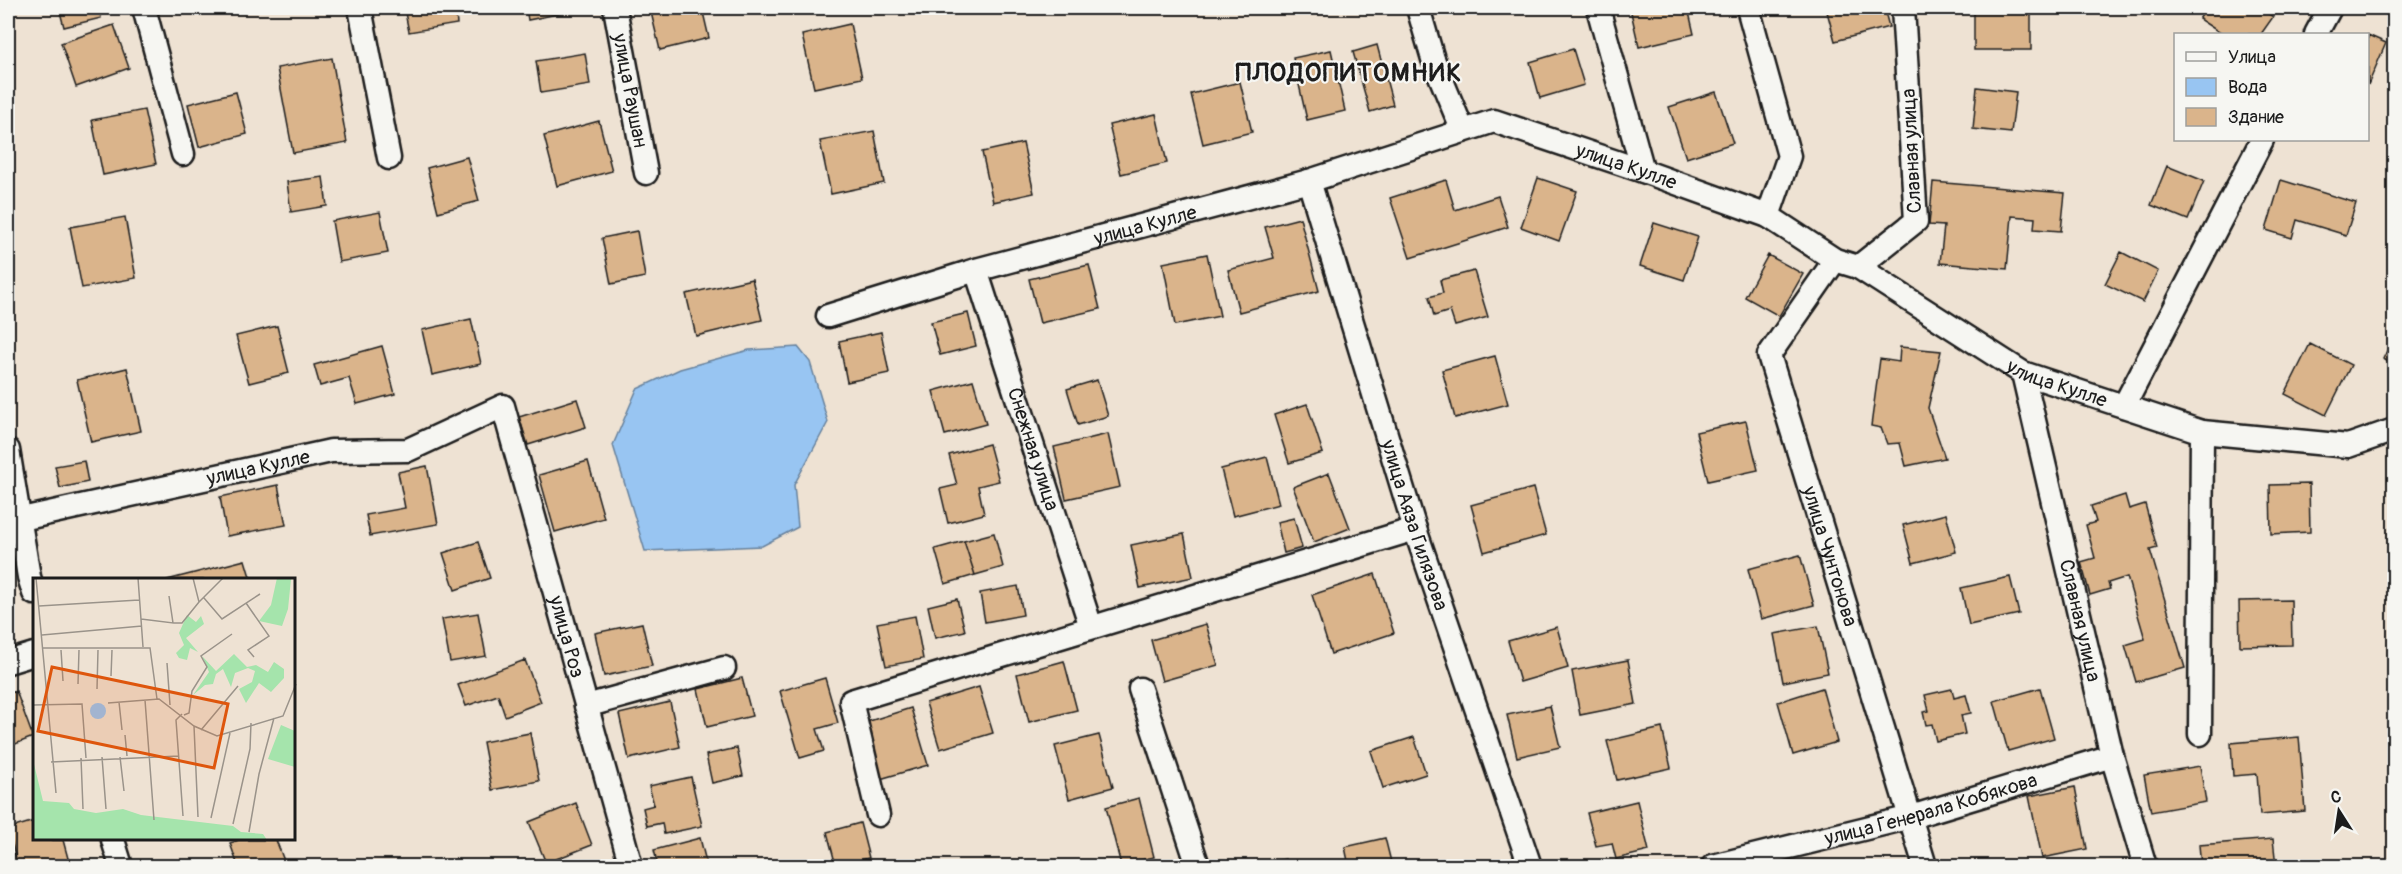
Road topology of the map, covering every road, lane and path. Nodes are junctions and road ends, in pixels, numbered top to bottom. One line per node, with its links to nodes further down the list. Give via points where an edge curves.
1 (144, 8): 12 (street)
2 (360, 8): 13 (street)
3 (615, 8): 15 (street, улица Раушан)
4 (1418, 8): 10 (street, via 1433,59)
5 (1598, 8): 14 (street)
6 (1748, 8): 17 (street, via 1789,156)
7 (1903, 8): 19 (street, Славная улица, via 1916,221)
8 (2330, 8): 9 (street)
9 (2317, 33)
10 (1462, 129): 14 (street, улица Кулле, via 1494,121); 16 (street, улица Кулле)
11 (2261, 141): 24 (street)
12 (183, 154)
13 (389, 158)
14 (1643, 171): 17 (street, улица Кулле)
15 (646, 173)
16 (1309, 181): 20 (street, улица Кулле); 29 (street, улица Аяза Гилязова)
17 (1768, 216): 18 (street, улица Кулле)
18 (1835, 260): 19 (street, улица Кулле); 40 (street, улица Чунтонова, via 1769,355)
19 (1858, 267): 22 (street, улица Кулле)
20 (976, 270): 21 (street, улица Кулле); 31 (street, Снежная улица)
21 (828, 316)
22 (2023, 373): 24 (street, улица Кулле); 38 (street, Славная улица)
23 (503, 406): 28 (street, улица Кулле, via 408,450 331,451); 36 (street, улица Роз)
24 (2124, 406): 26 (street, улица Кулле)
25 (2394, 430): 26 (street, улица Кулле, via 2348,446)
26 (2202, 432): 37 (street)
27 (8, 450): 28 (street)
28 (14, 520): 30 (street)
29 (1415, 529): 31 (street); 45 (street, улица Аяза Гилязова)
30 (33, 590)
31 (1090, 627): 39 (street, via 851,701)
32 (33, 654): 33 (street)
33 (8, 662)
34 (724, 668): 36 (street)
35 (1140, 689): 44 (street)
36 (586, 706): 43 (street, улица Роз)
37 (2200, 734)
38 (2112, 756): 40 (street, улица Генерала Кобякова); 48 (street, Славная улица)
39 (878, 815)
40 (1911, 818): 46 (street, улица Генерала Кобякова); 47 (street, улица Чунтонова)
41 (113, 841): 42 (street)
42 (121, 867)
43 (631, 867)
44 (1198, 867)
45 (1530, 867)
46 (1713, 867)
47 (1925, 867)
48 (2145, 867)

